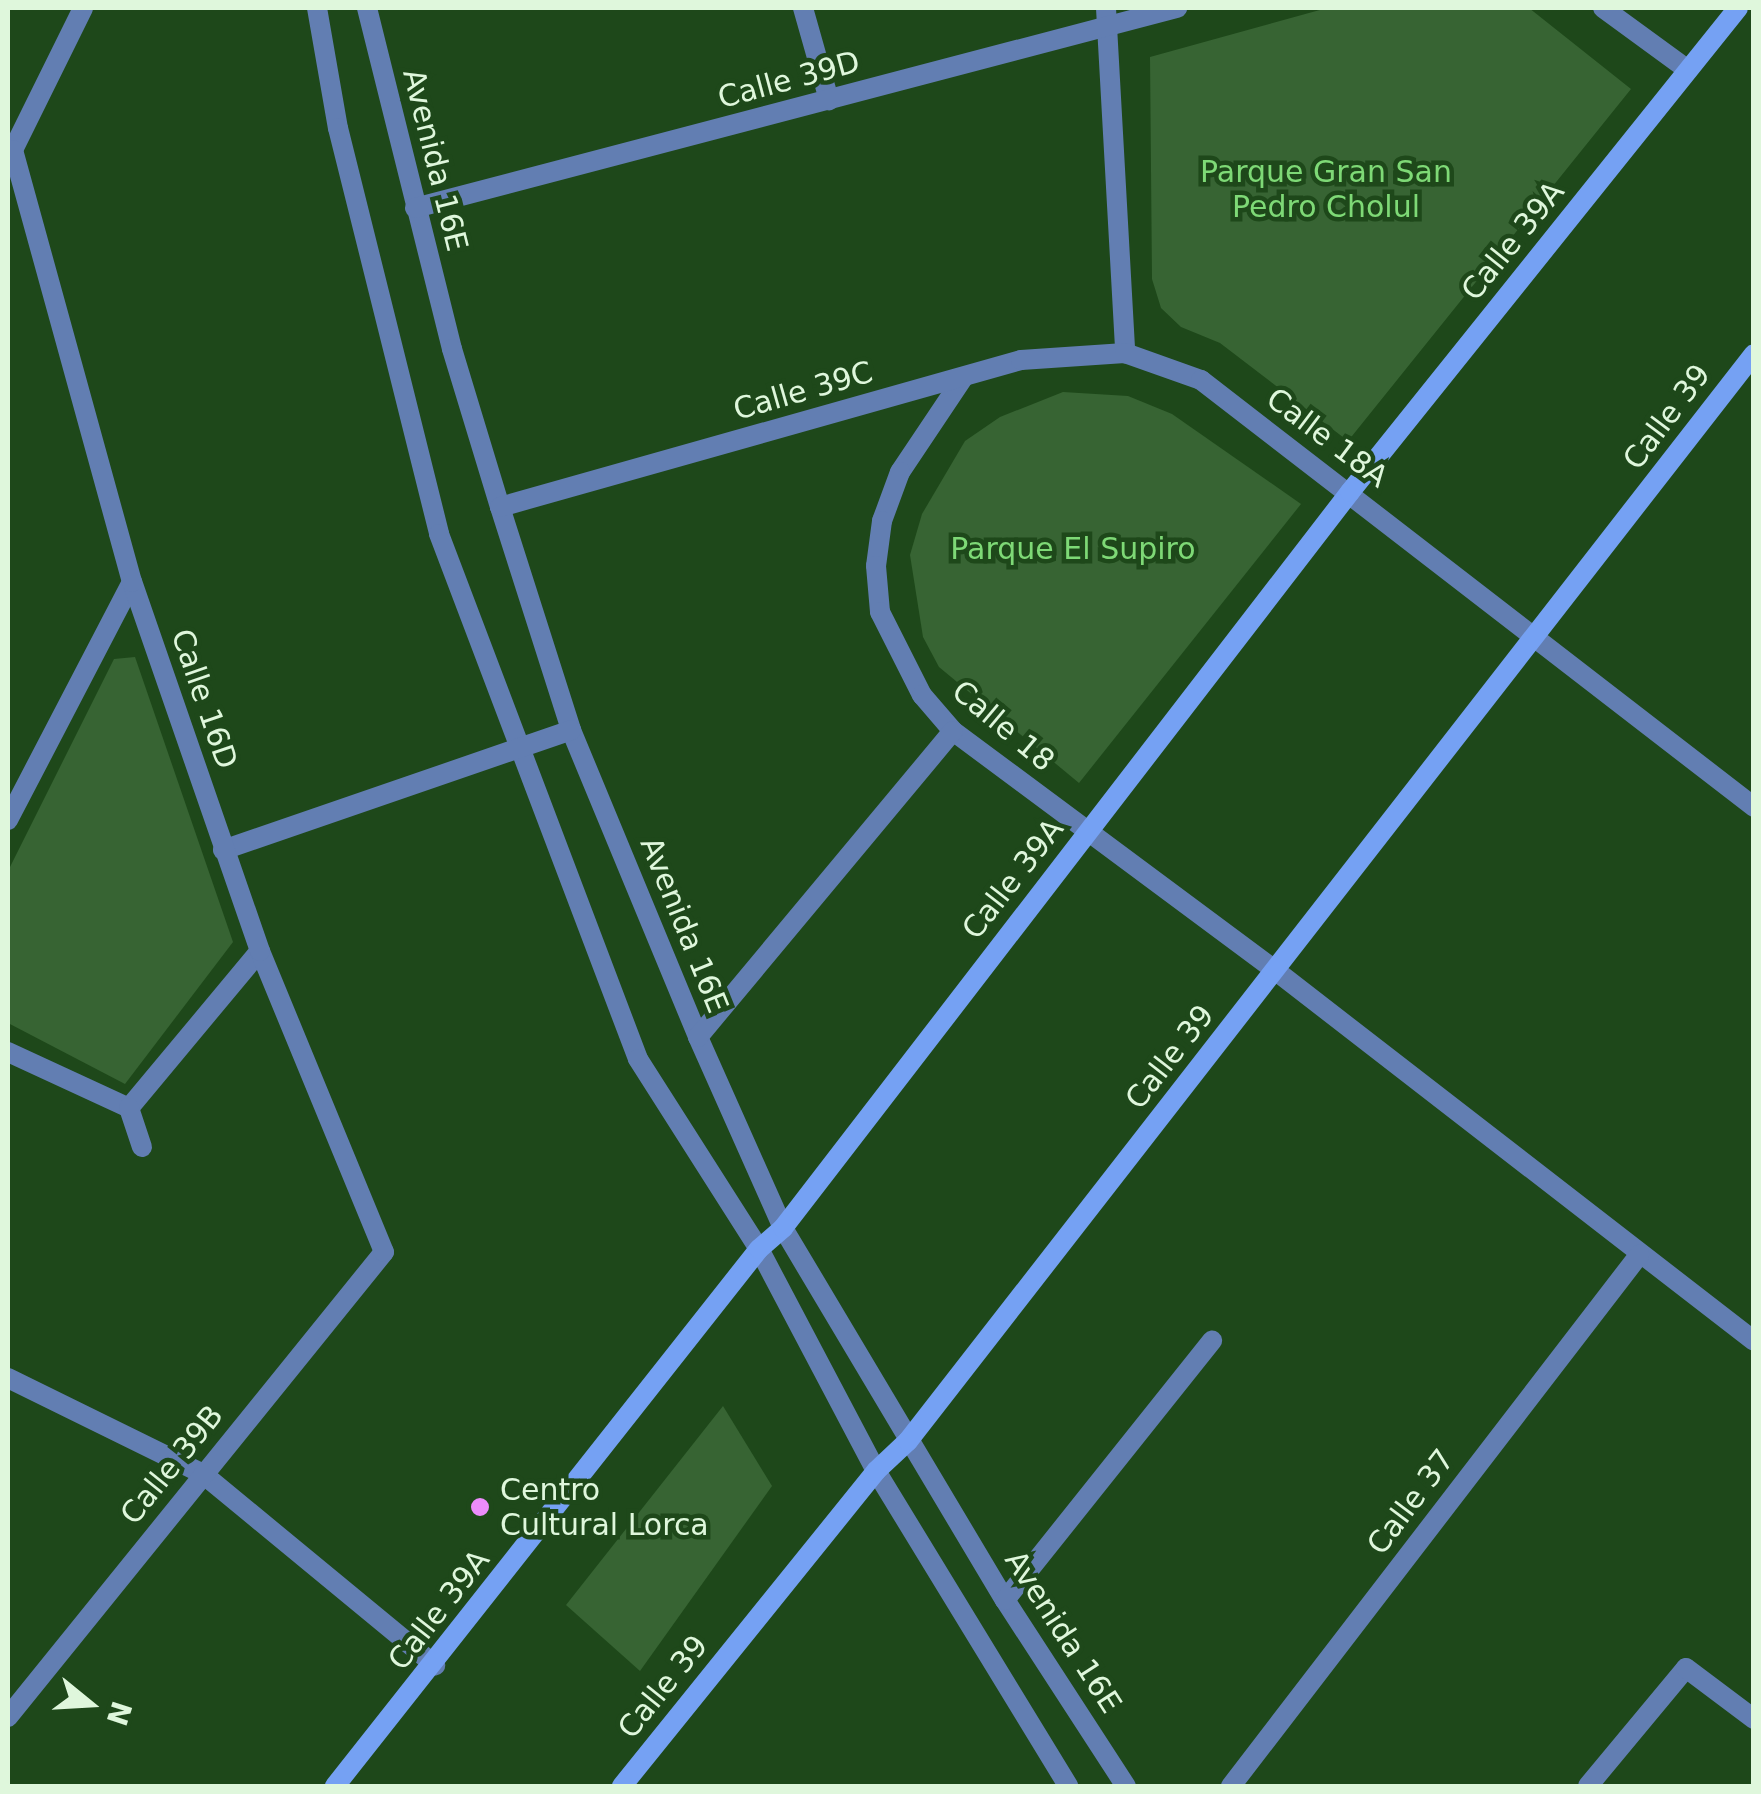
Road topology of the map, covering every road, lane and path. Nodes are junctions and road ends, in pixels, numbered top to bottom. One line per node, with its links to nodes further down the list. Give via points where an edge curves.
1 (83, 8): 11 (street)
2 (317, 8): 22 (street, via 338,128 440,534)
3 (367, 8): 12 (street, Avenida 16E)
4 (803, 8): 10 (street)
5 (1177, 8): 8 (street, Calle 39D)
6 (1603, 8): 9 (street)
7 (1738, 8): 9 (main road, Calle 39A)
8 (1108, 16): 10 (street, Calle 39D); 13 (street)
9 (1688, 70): 16 (main road, Calle 39A)
10 (829, 100): 12 (street, Calle 39D)
11 (10, 156): 18 (street, Calle 16D)
12 (416, 208): 17 (street, Avenida 16E)
13 (1125, 353): 15 (street, Calle 39C, via 1059,352); 16 (street, Calle 18A, via 1201,380)
14 (1754, 354): 19 (main road, Calle 39)
15 (963, 378): 17 (street, Calle 39C); 21 (street, Calle 18, via 900,472 876,566 880,612 895,652)
16 (1350, 492): 19 (street, Calle 18A); 25 (main road, Calle 39A)
17 (500, 506): 20 (street, Avenida 16E)
18 (132, 582): 24 (street); 26 (street, Calle 16D)
19 (1536, 638): 23 (street, Calle 18A); 28 (main road, Calle 39)
20 (572, 730): 22 (street); 29 (street, Avenida 16E)
21 (953, 731): 25 (street, Calle 18); 29 (street)
22 (519, 751): 26 (street); 34 (street, via 638,1059)
23 (1754, 807)
24 (8, 820)
25 (1087, 833): 28 (street, Calle 18); 33 (main road, Calle 39A)
26 (223, 850): 27 (street, Calle 16D)
27 (260, 951): 31 (street); 35 (street, Calle 16D)
28 (1276, 971): 36 (street, Calle 18); 40 (main road, Calle 39)
29 (698, 1037): 33 (street, Avenida 16E)
30 (8, 1052): 31 (street)
31 (128, 1108): 32 (street)
32 (142, 1147)
33 (783, 1228): 34 (main road, Calle 39A); 40 (street, Avenida 16E)
34 (759, 1249): 41 (street); 44 (main road, Calle 39A)
35 (384, 1252): 42 (street, Calle 39B)
36 (1638, 1254): 38 (street); 51 (street, Calle 37)
37 (1212, 1341): 43 (street)
38 (1754, 1341)
39 (8, 1378): 42 (street)
40 (908, 1440): 41 (main road, Calle 39); 43 (street, Avenida 16E)
41 (876, 1470): 48 (main road, Calle 39); 49 (street)
42 (202, 1474): 44 (street); 45 (street, Calle 39B)
43 (1006, 1600): 50 (street, Avenida 16E)
44 (435, 1665): 47 (main road, Calle 39A)
45 (8, 1717)
46 (1754, 1720): 52 (street, via 1686,1668)
47 (336, 1786)
48 (622, 1786)
49 (1068, 1786)
50 (1126, 1786)
51 (1232, 1786)
52 (1588, 1786)

